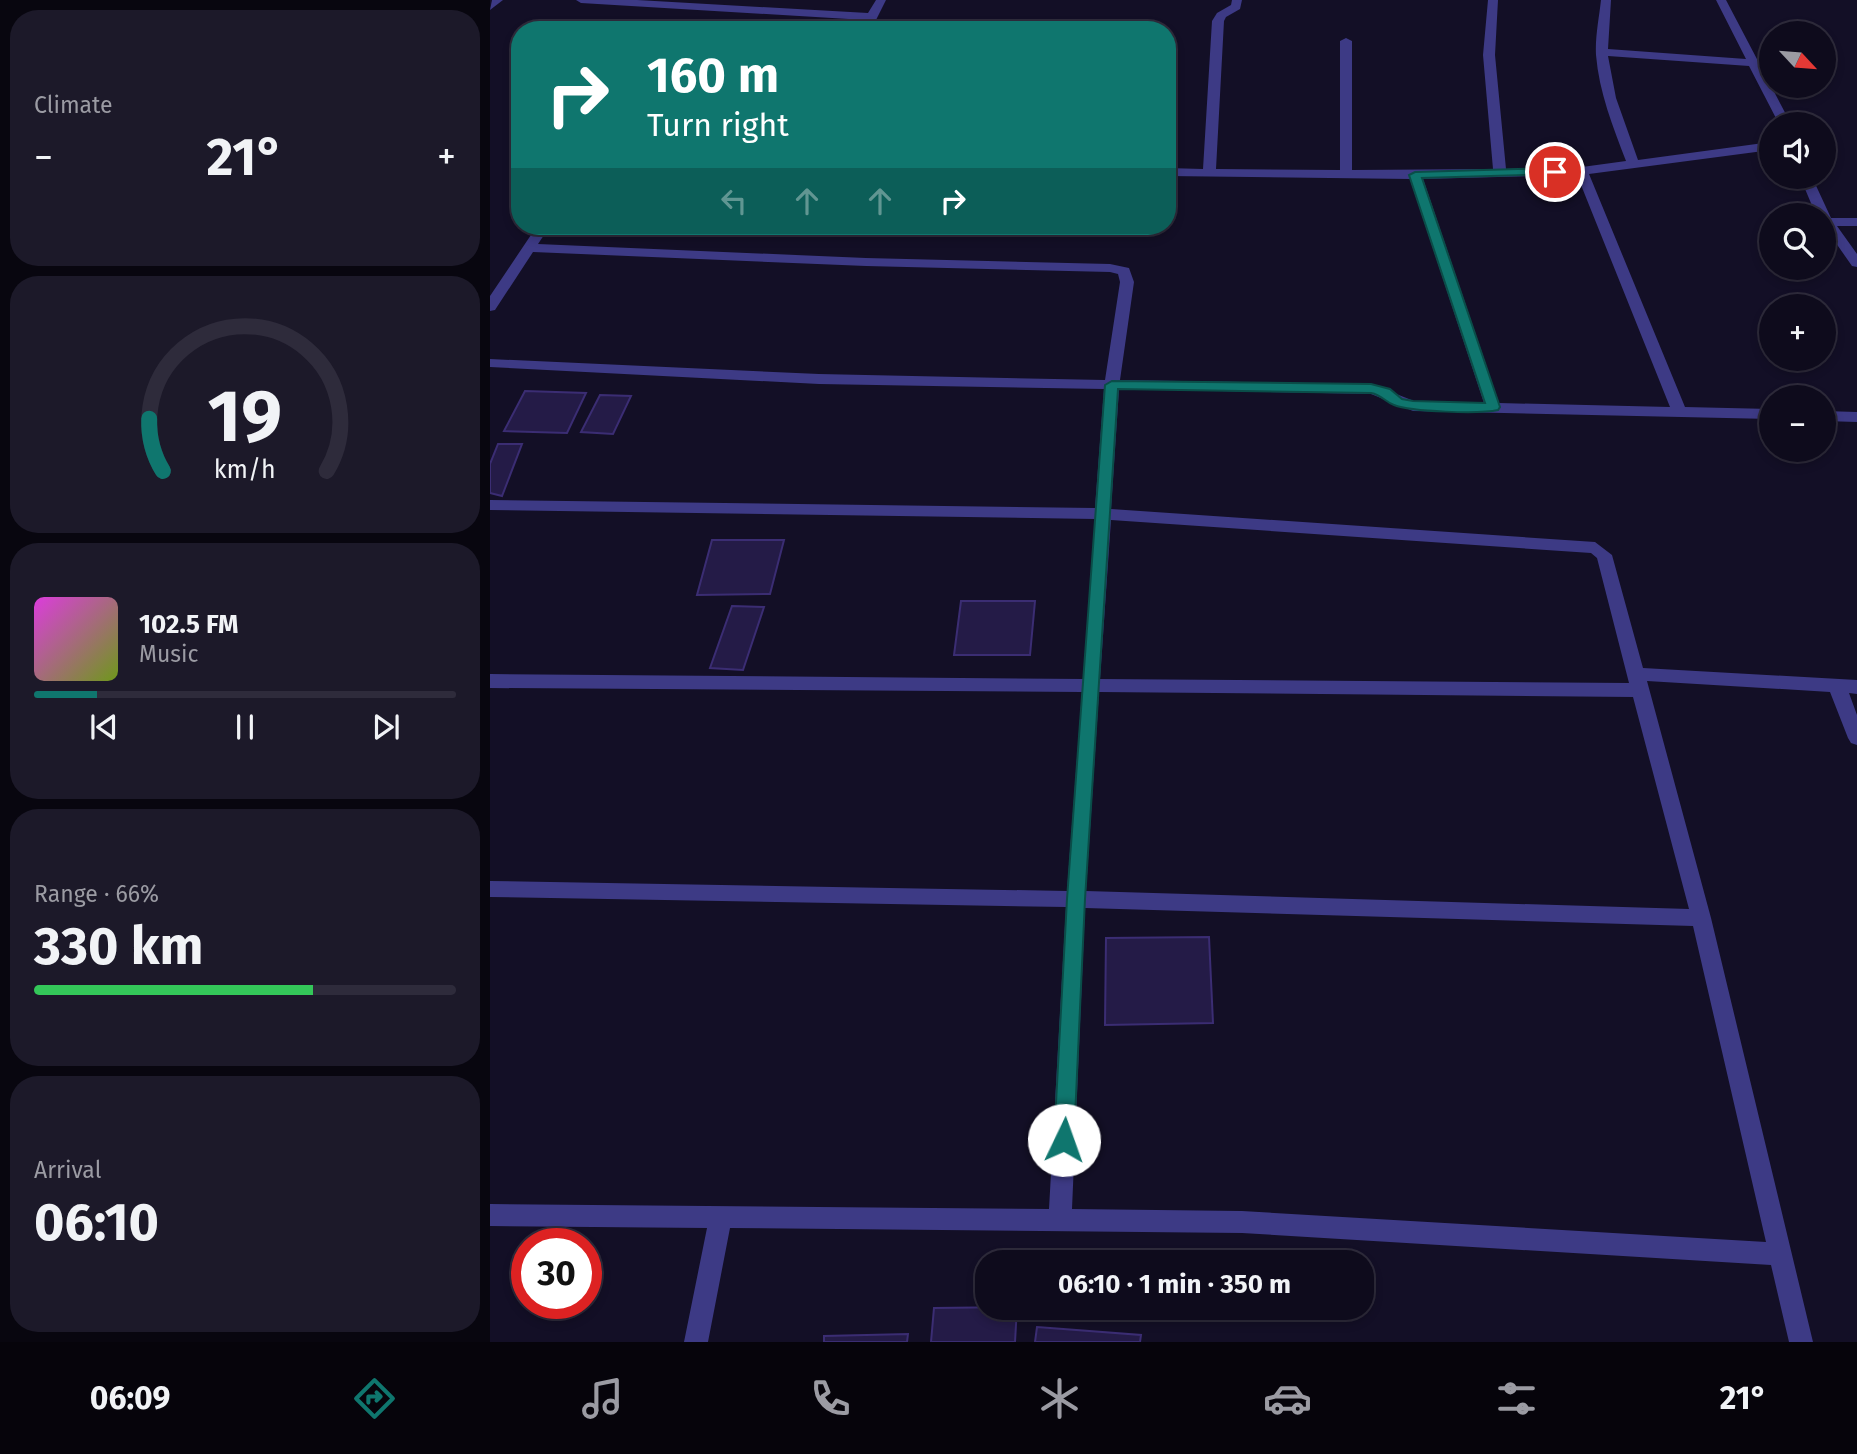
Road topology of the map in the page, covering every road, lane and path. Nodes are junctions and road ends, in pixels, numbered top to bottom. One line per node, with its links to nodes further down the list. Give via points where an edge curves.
1 (498, 0): 8 (street)
2 (580, 0): 9 (street)
3 (881, 0): 9 (street)
4 (1237, 0): 19 (street, via 1236,7 1218,21)
5 (1493, 0): 20 (street, via 1489,55)
6 (1606, 0): 12 (street)
7 (1721, 0): 13 (street)
8 (490, 7)
9 (872, 17): 10 (street)
10 (870, 21)
11 (1346, 41): 21 (street)
12 (1602, 52): 13 (street); 16 (street, via 1616,122)
13 (1752, 63): 14 (street)
14 (1779, 112)
15 (1759, 148): 16 (street)
16 (1634, 166): 17 (street)
17 (1582, 171): 20 (street); 33 (street)
18 (1176, 172): 19 (street)
19 (1209, 173): 21 (street)
20 (1500, 173): 22 (street)
21 (1346, 175): 22 (street)
22 (1415, 175): 32 (street)
23 (1836, 219): 24 (street)
24 (1857, 222)
25 (1836, 234): 28 (street)
26 (537, 235): 27 (street)
27 (529, 248): 29 (street); 31 (street, via 1124,271 1127,282)
28 (1857, 263)
29 (490, 307)
30 (490, 363): 31 (street, via 819,379)
31 (1112, 385): 32 (street, via 1371,388 1413,406); 38 (street)
32 (1493, 407): 33 (street)
33 (1679, 411): 34 (street)
34 (1759, 414)
35 (1836, 416): 36 (street)
36 (1857, 417)
37 (490, 505): 38 (street)
38 (1103, 514): 40 (street, via 1595,548 1604,555); 41 (street)
39 (490, 681): 41 (street)
40 (1637, 682): 41 (street); 42 (street); 47 (street)
41 (1091, 684): 46 (street)
42 (1837, 685): 43 (street); 44 (street)
43 (1857, 687)
44 (1857, 738)
45 (490, 890): 46 (street)
46 (1076, 899): 47 (street); 50 (street)
47 (1701, 918): 51 (street)
48 (490, 1215): 49 (street)
49 (720, 1219): 50 (street); 52 (street)
50 (1060, 1220): 51 (street, via 1242,1222)
51 (1781, 1254): 53 (street)
52 (696, 1342)
53 (1801, 1342)

